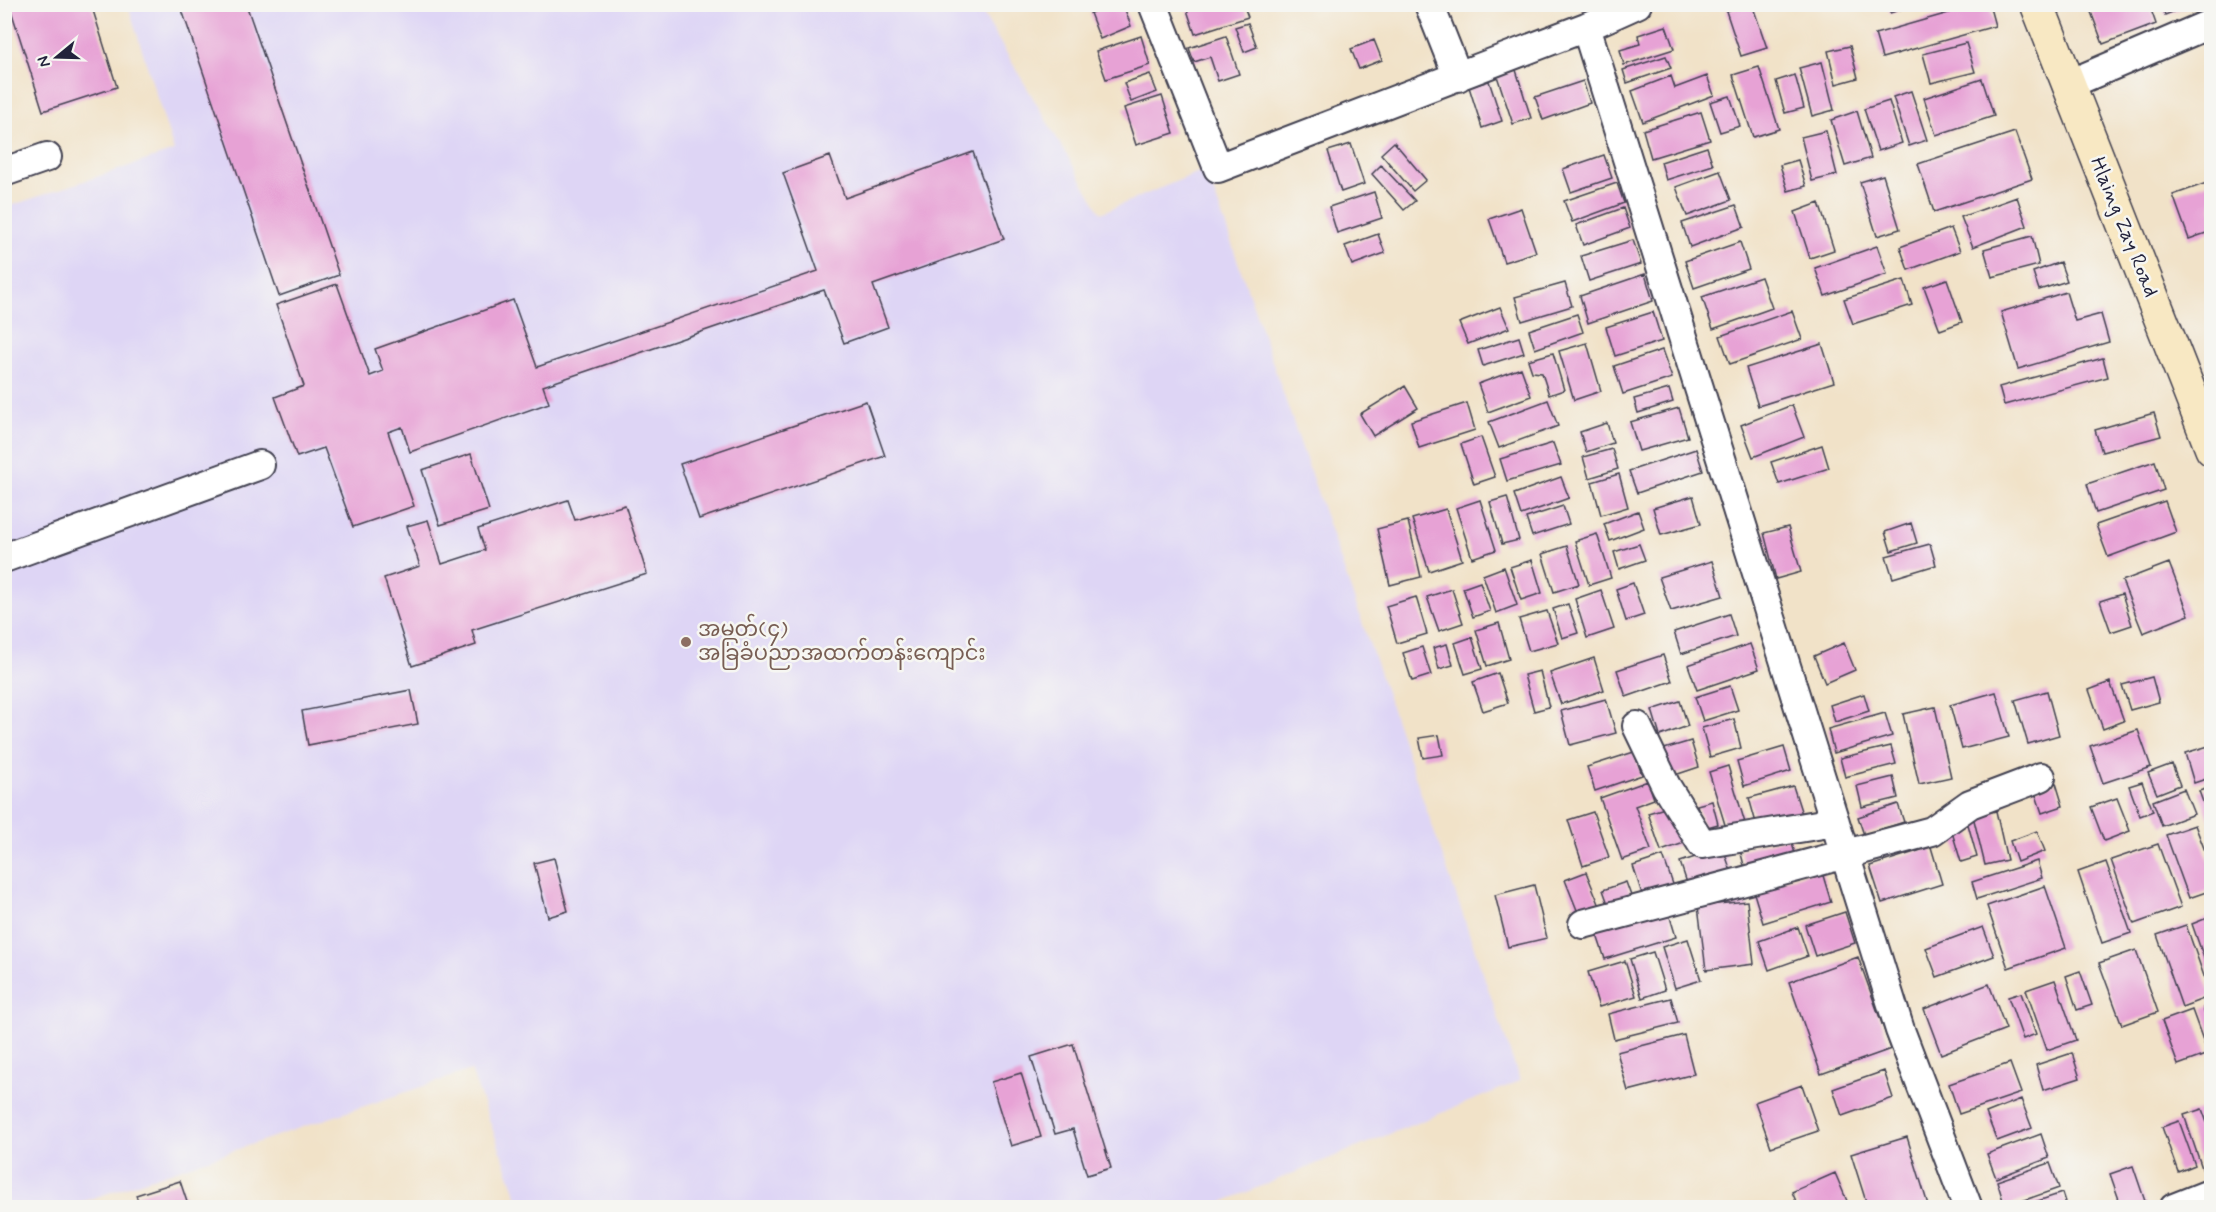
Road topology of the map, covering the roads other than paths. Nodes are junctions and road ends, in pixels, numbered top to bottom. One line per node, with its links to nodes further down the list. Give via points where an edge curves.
1 (1153, 4): 7 (street, via 1218,168)
2 (1429, 4): 7 (street)
3 (1636, 4): 6 (street)
4 (2037, 4): 8 (street, Hlaing Zay Road)
5 (2211, 23): 8 (street)
6 (1586, 27): 7 (street); 16 (street)
7 (1458, 77)
8 (2067, 85): 11 (street, Hlaing Zay Road)
9 (47, 157): 10 (street)
10 (4, 172)
11 (2211, 449)
12 (260, 465): 13 (street)
13 (4, 558)
14 (1637, 726): 16 (street, via 1666,786 1702,844)
15 (2041, 777): 17 (street, via 1970,804 1932,831)
16 (1835, 822): 17 (street)
17 (1845, 855): 18 (street); 20 (street, via 1900,1030)
18 (1583, 924)
19 (2211, 1193): 21 (street)
20 (1968, 1208)
21 (2174, 1208)

